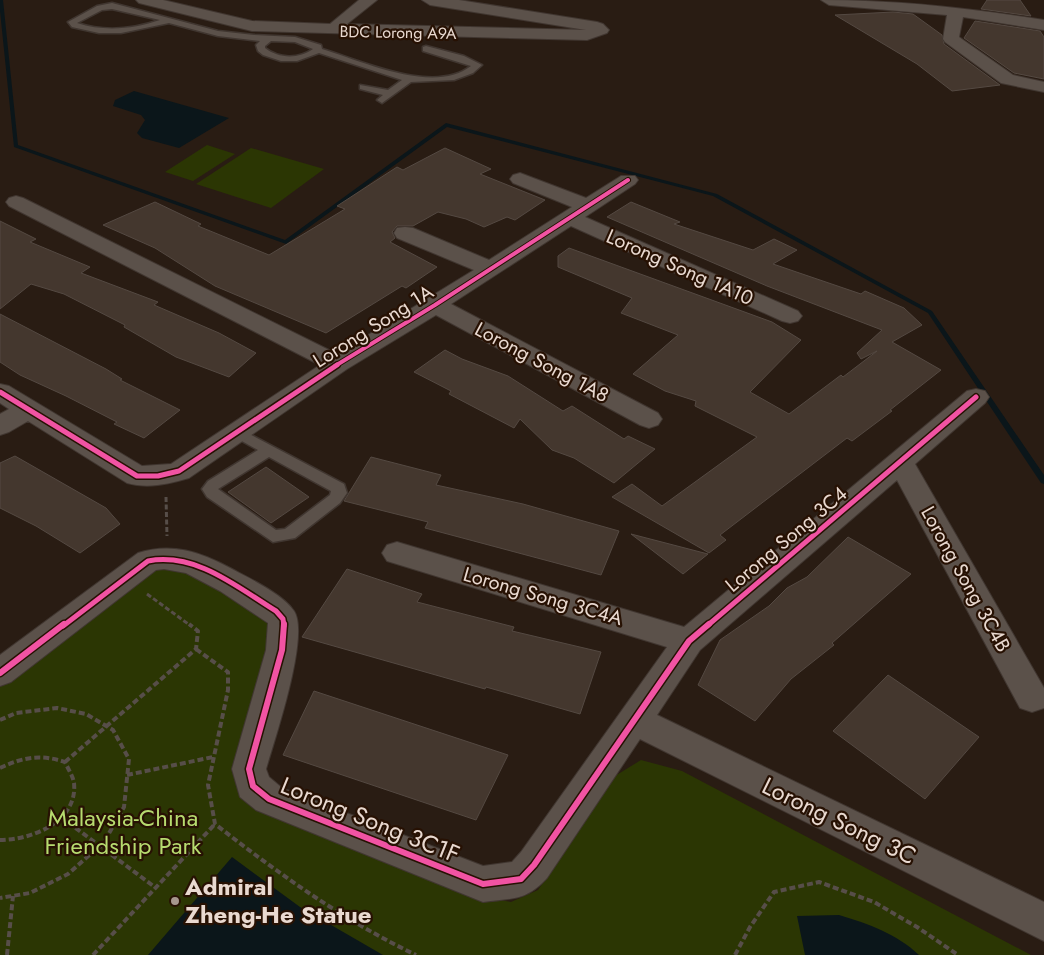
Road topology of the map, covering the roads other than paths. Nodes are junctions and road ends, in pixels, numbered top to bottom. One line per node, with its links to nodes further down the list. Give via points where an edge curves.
1 (144, 0): 6 (street, BDC Lorong A9A)
2 (210, 0): 6 (street)
3 (369, 0): 10 (street, via 338,24)
4 (430, 0): 10 (street, BDC Lorong A9A, via 601,30 580,35)
5 (829, 0): 7 (street)
6 (192, 11): 11 (street, BDC Lorong A9A)
7 (956, 11): 9 (street); 18 (street, via 951,39 1007,79)
8 (167, 21): 8 (lane, via 138,30 103,32 72,22 100,8 112,6); 13 (lane, via 229,35)
9 (1044, 25)
10 (338, 30): 12 (street, BDC Lorong A9A)
11 (281, 34): 12 (street, BDC Lorong A9A); 13 (lane)
12 (299, 34): 15 (lane)
13 (268, 39): 15 (lane, via 260,45 270,55 307,57)
14 (426, 48): 16 (lane, via 477,65 469,73 455,78)
15 (318, 50): 16 (lane)
16 (408, 79): 19 (lane)
17 (363, 86): 19 (lane)
18 (1044, 87)
19 (391, 94): 20 (lane)
20 (382, 100)
21 (520, 179): 24 (street, Lorong Song 1A10)
22 (628, 180): 24 (street, Lorong Song 1A)
23 (16, 202): 29 (street)
24 (579, 212): 26 (street, Lorong Song 1A); 28 (street, Lorong Song 1A10)
25 (405, 233): 26 (street)
26 (490, 269): 27 (street, Lorong Song 1A)
27 (435, 305): 29 (street, Lorong Song 1A); 33 (street, Lorong Song 1A8)
28 (790, 316)
29 (338, 364): 35 (street, Lorong Song 1A)
30 (0, 392): 32 (street, Lorong Song 1A)
31 (976, 397): 37 (street, Lorong Song 3C4)
32 (28, 408): 34 (street); 35 (street, Lorong Song 1A, via 137,476 179,471)
33 (649, 419)
34 (0, 426)
35 (238, 433): 36 (lane)
36 (269, 450): 36 (lane, via 339,488 340,493 289,534 280,536 273,536 210,489)
37 (900, 461): 39 (street, Lorong Song 3C4); 41 (street, Lorong Song 3C4B)
38 (396, 553): 39 (street, Lorong Song 3C4A)
39 (689, 641): 42 (street, Lorong Song 3C4)
40 (0, 673): 42 (street, Lorong Song 3C1F, via 148,561 167,556 194,562 276,611 282,620 282,650 248,769 253,786 269,799 483,884 521,879)
41 (1032, 698)
42 (634, 720): 43 (street, Lorong Song 3C)
43 (1044, 922)

